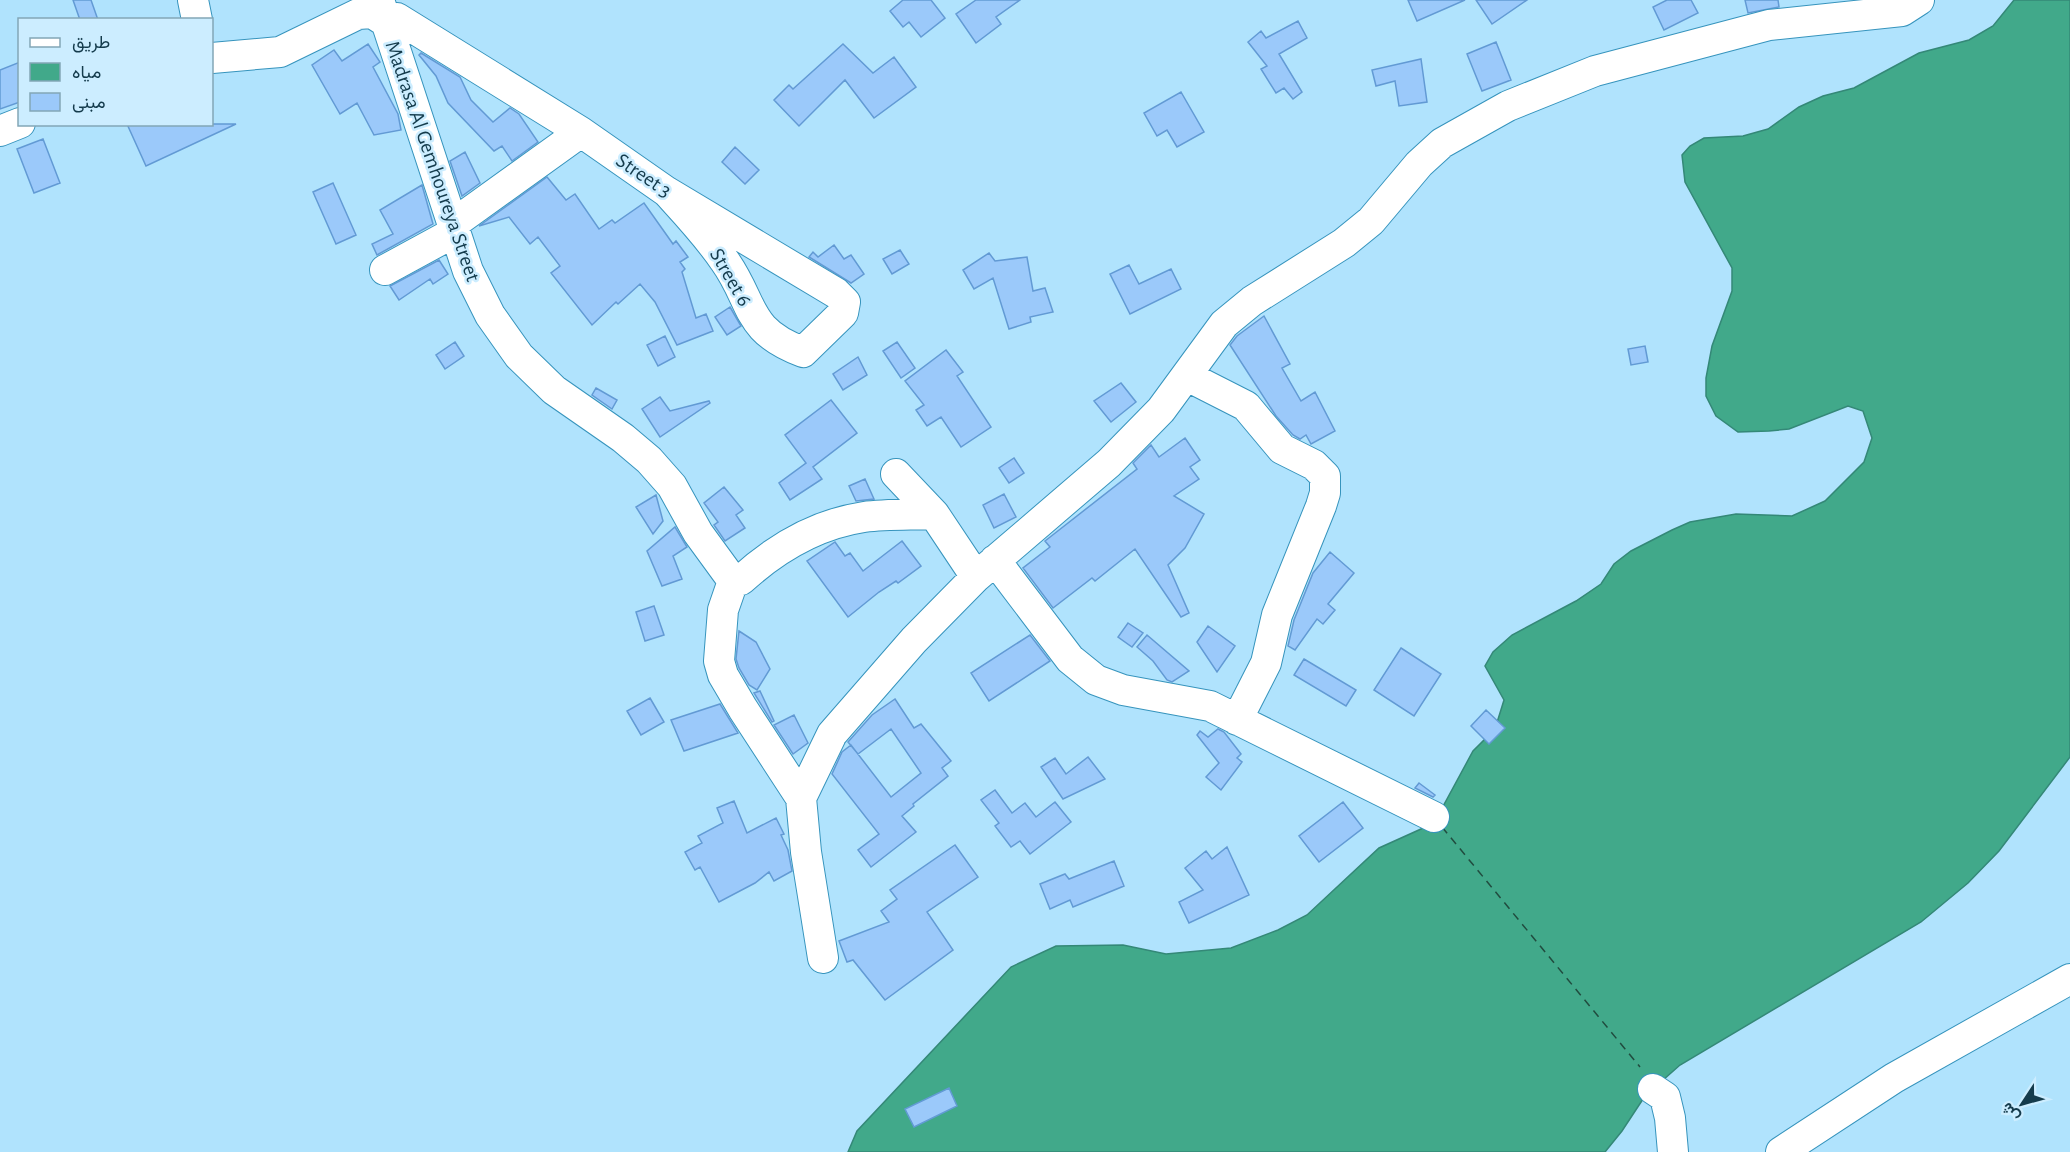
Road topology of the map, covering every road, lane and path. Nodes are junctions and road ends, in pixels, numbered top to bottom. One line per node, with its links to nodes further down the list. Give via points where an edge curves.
1 (193, 0): 4 (street)
2 (1919, 0): 13 (street, via 1902,11 1770,25 1595,71 1508,106 1442,144 1419,164 1371,221 1224,324)
3 (382, 11): 5 (street, via 358,14 280,52); 8 (street, Street 3); 10 (street, Madrasa Al Gemhoureya Street)
4 (197, 18)
5 (213, 58)
6 (18, 124): 7 (street)
7 (0, 131)
8 (581, 132): 9 (street, Street 3); 10 (street)
9 (667, 192): 12 (street, Street 6, via 726,262 754,318 784,345); 12 (street, Street 3, via 841,297 843,313)
10 (454, 228): 11 (street); 17 (street, Madrasa Al Gemhoureya Street, via 468,271 490,315 519,356 554,390 649,460 672,486 698,533)
11 (385, 270)
12 (803, 352)
13 (1187, 376): 16 (street, via 1161,410 1109,463); 18 (street, via 1246,406 1282,449 1314,465 1325,476 1322,506 1277,615 1266,663)
14 (896, 474): 15 (street)
15 (934, 514): 16 (street); 17 (street, via 863,517 823,528 790,543 741,580)
16 (985, 569): 18 (street, via 1083,672 1107,685 1210,706); 19 (street, via 914,640 832,734)
17 (733, 581): 19 (street, via 723,610 719,661 743,710)
18 (1237, 720): 20 (street)
19 (801, 798): 21 (street)
20 (1434, 817)
21 (823, 958)
22 (2070, 979): 25 (street, via 1894,1078)
23 (1653, 1089): 24 (street, via 1665,1097)
24 (1673, 1152)
25 (1781, 1152)

